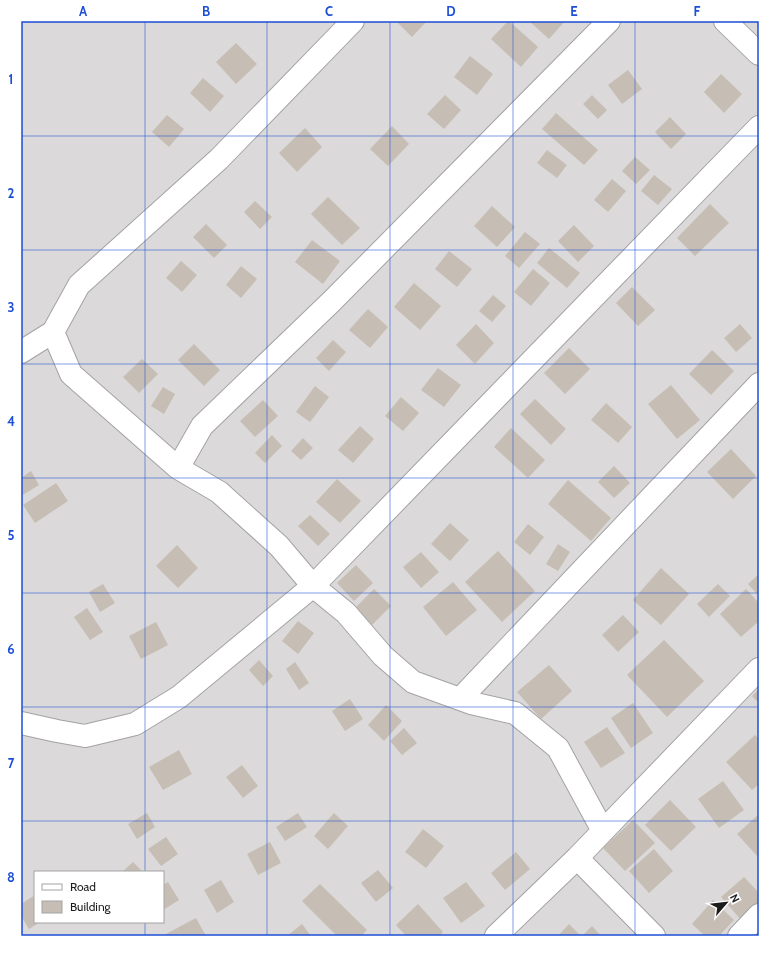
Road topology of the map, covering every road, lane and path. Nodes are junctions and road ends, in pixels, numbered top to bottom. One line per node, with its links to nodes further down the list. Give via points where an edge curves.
1 (353, 21): 6 (street, via 219,159 79,284)
2 (609, 21): 9 (street, via 332,301 202,426)
3 (725, 21): 4 (street)
4 (759, 54)
5 (759, 127): 10 (street)
6 (53, 332): 7 (street); 9 (street, via 71,374)
7 (21, 352)
8 (759, 384): 12 (street)
9 (178, 468): 10 (street, via 219,492 279,546)
10 (313, 586): 12 (street, via 346,613 383,656 413,682); 13 (street, via 179,697 135,724 85,736)
11 (759, 669): 14 (street)
12 (460, 699): 14 (street, via 515,713 558,748)
13 (21, 722)
14 (603, 831): 15 (street)
15 (577, 858): 17 (street); 18 (street)
16 (759, 915): 19 (street)
17 (496, 936)
18 (654, 936)
19 (739, 936)

